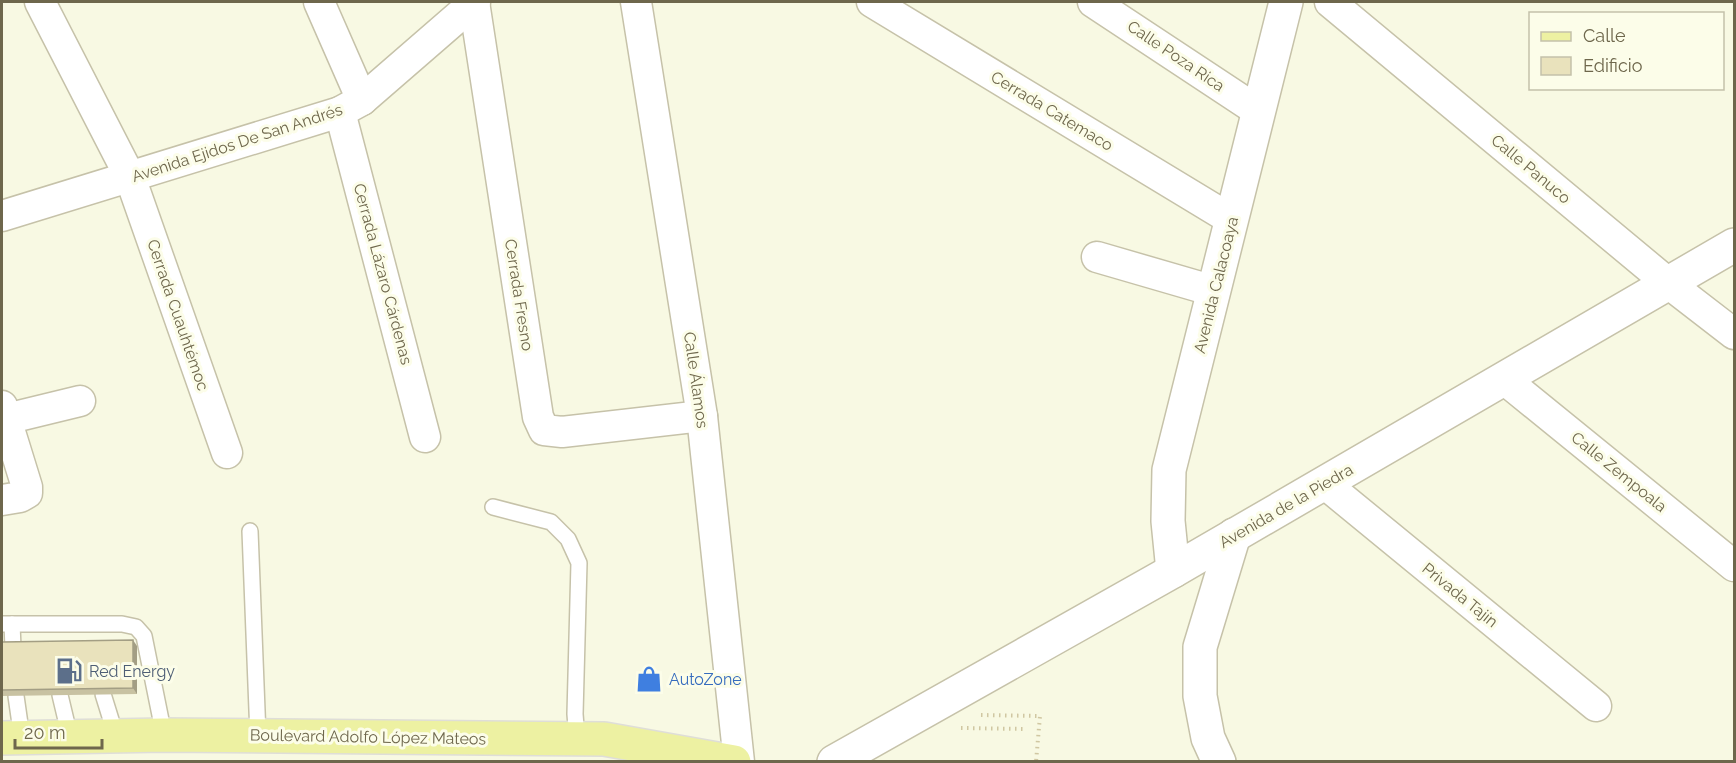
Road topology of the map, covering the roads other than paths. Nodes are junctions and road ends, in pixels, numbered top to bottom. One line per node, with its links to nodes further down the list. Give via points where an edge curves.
1 (40, 2): 11 (street, Cerrada Cuauhtémoc)
2 (319, 2): 9 (street, Cerrada Lázaro Cárdenas)
3 (475, 2): 9 (street, Avenida Ejidos De San Andrés); 22 (street, Cerrada Fresno, via 538,417 544,430 562,432)
4 (636, 2): 22 (street, Calle Álamos)
5 (872, 2): 13 (street, Cerrada Catemaco)
6 (1093, 2): 10 (street, Calle Poza Rica)
7 (1286, 2): 10 (street, Avenida Calacoaya)
8 (1330, 2): 16 (street, Calle Panuco)
9 (351, 106): 11 (street, Avenida Ejidos De San Andrés); 23 (street, Cerrada Lázaro Cárdenas)
10 (1258, 111): 13 (street, Avenida Calacoaya)
11 (130, 177): 12 (street, Avenida Ejidos De San Andrés); 24 (street, Cerrada Cuauhtémoc)
12 (2, 216)
13 (1232, 220): 17 (street, Avenida Calacoaya)
14 (1734, 245): 16 (street, Avenida de la Piedra)
15 (1097, 257): 17 (street)
16 (1668, 283): 18 (street, Calle Panuco); 19 (street, Avenida de la Piedra)
17 (1214, 291): 31 (street, Avenida Calacoaya, via 1169,471)
18 (1734, 334)
19 (1504, 379): 25 (street, Avenida de la Piedra); 30 (street, Calle Zempoala)
20 (80, 401): 21 (street)
21 (4, 412): 26 (street, via 26,480)
22 (702, 416): 45 (street, Calle Álamos)
23 (425, 437)
24 (227, 453)
25 (1324, 483): 29 (street, Avenida de la Piedra); 37 (street, Privada Tajín)
26 (14, 496)
27 (494, 507): 43 (lane, via 551,522 568,539 579,563)
28 (250, 531): 40 (lane)
29 (1234, 536): 31 (street, Avenida de la Piedra); 47 (street, via 1200,647 1200,696 1208,738)
30 (1734, 566)
31 (1173, 571): 46 (street, Avenida de la Piedra)
32 (7, 624): 33 (lane); 38 (lane, via 58,630 99,630 122,624 136,627 144,636)
33 (13, 648)
34 (103, 694): 39 (lane)
35 (60, 695): 41 (lane)
36 (16, 696): 42 (lane)
37 (1596, 706)
38 (164, 735): 39 (main road, Boulevard Adolfo López Mateos); 40 (main road, Boulevard Adolfo López Mateos)
39 (116, 736): 41 (main road, Boulevard Adolfo López Mateos)
40 (258, 736): 43 (main road, Boulevard Adolfo López Mateos)
41 (70, 737): 42 (main road, Boulevard Adolfo López Mateos)
42 (11, 738)
43 (577, 739): 44 (main road, Boulevard Adolfo López Mateos, via 604,739)
44 (734, 762)
45 (739, 762)
46 (834, 762)
47 (1219, 762)

